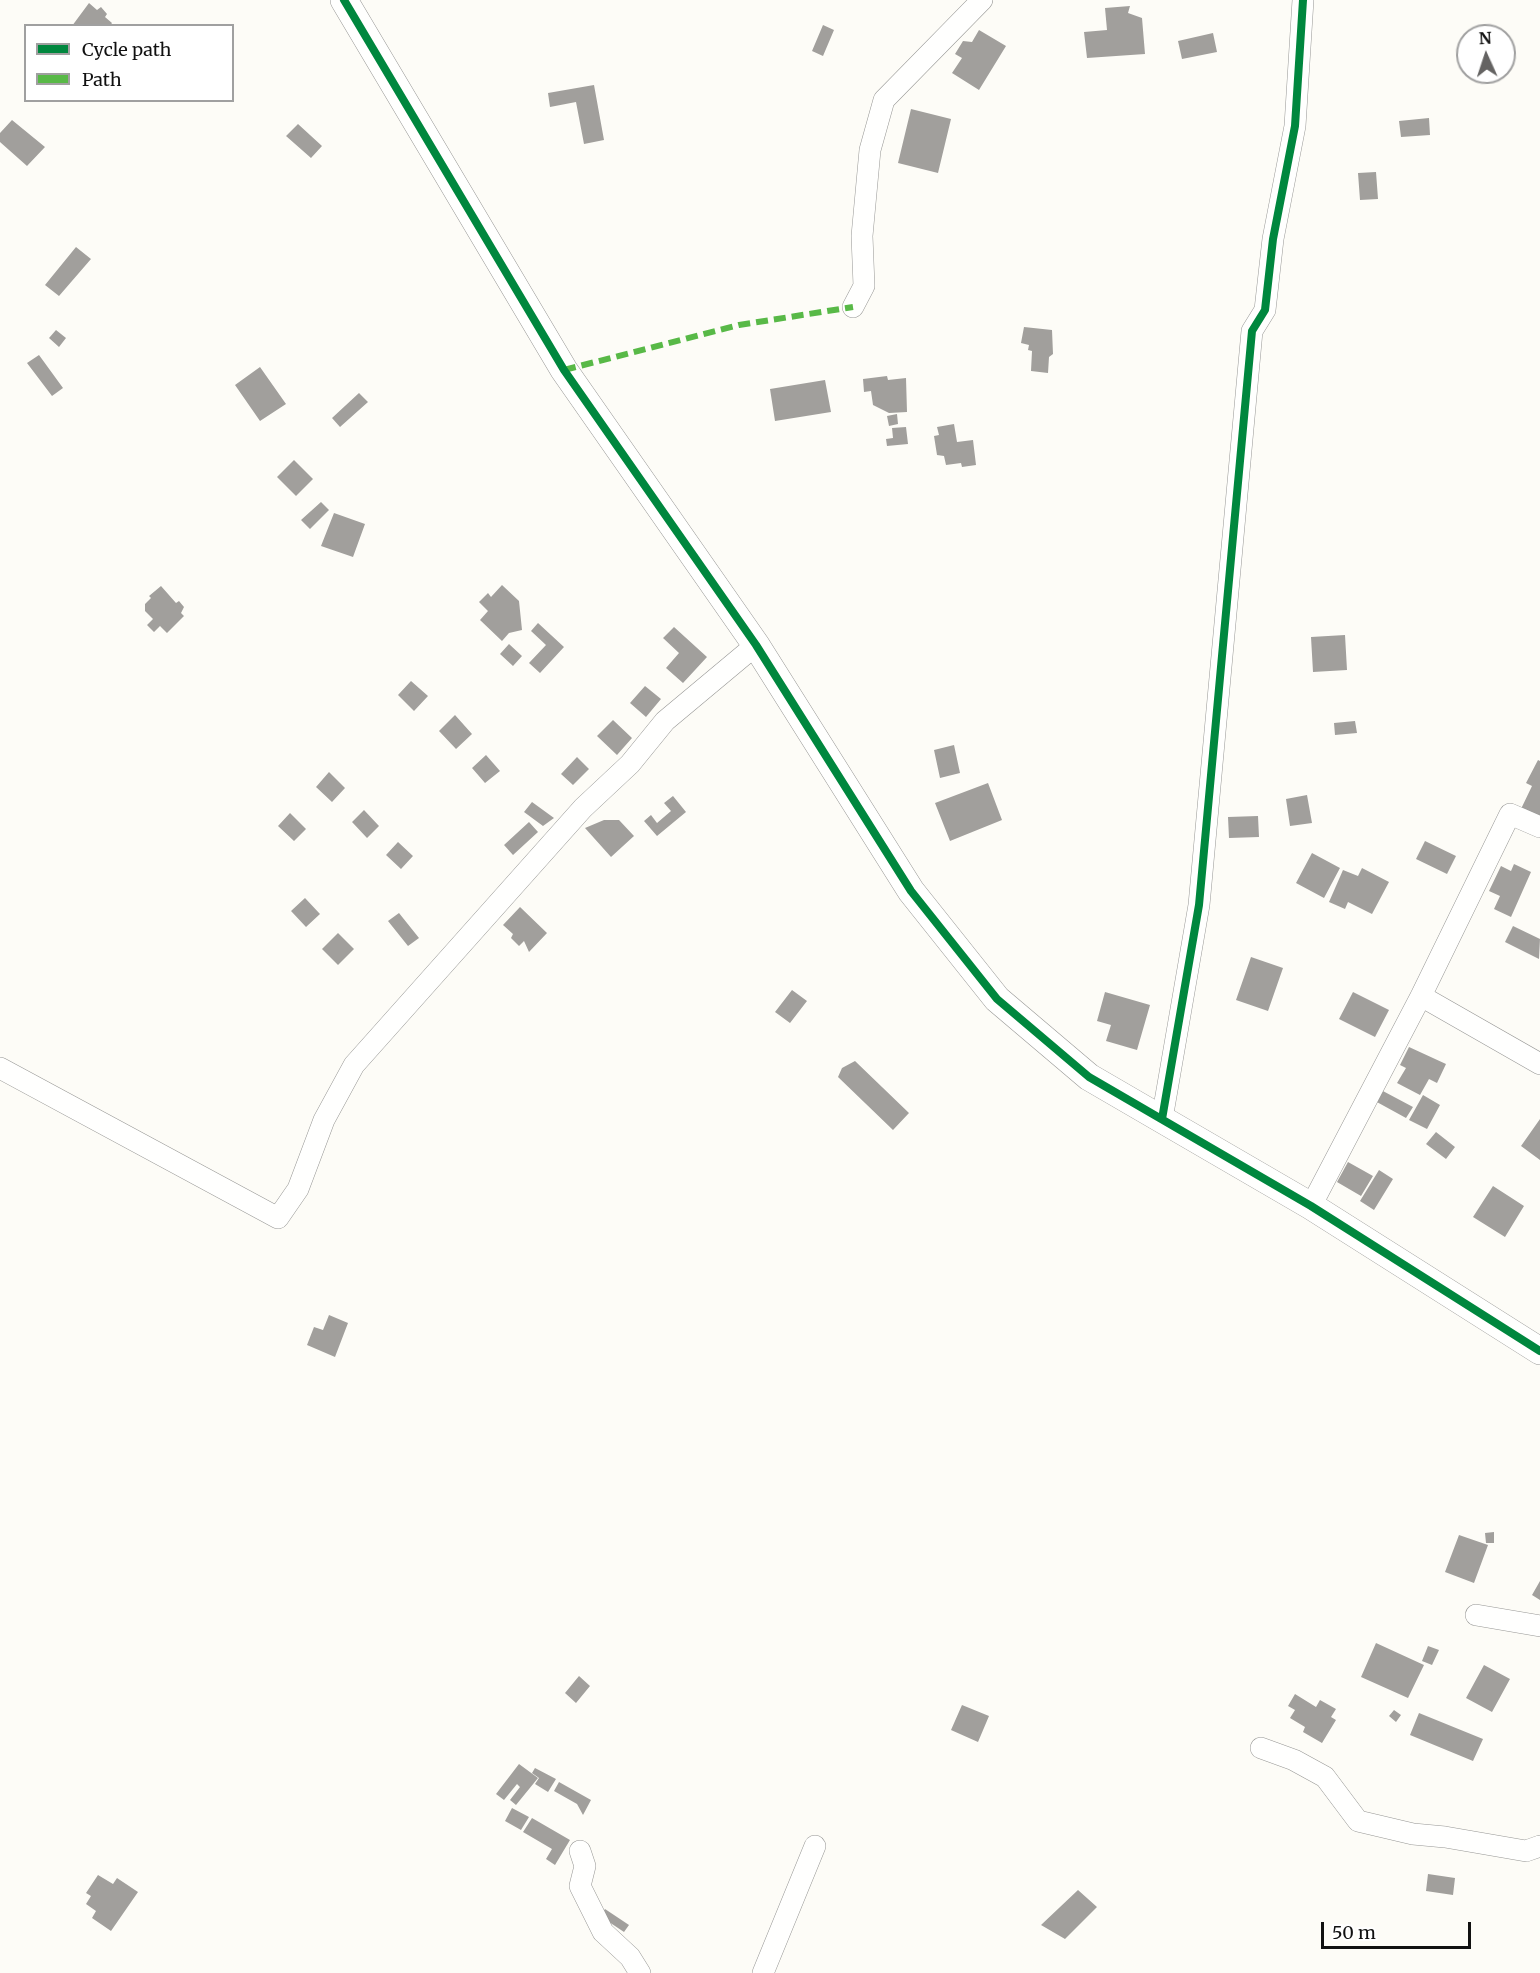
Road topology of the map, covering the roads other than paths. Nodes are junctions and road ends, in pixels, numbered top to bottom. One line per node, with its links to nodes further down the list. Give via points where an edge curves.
1 (344, 0): 5 (street, via 564,370)
2 (982, 0): 4 (street, via 884,100 870,150 862,236 864,286)
3 (1303, 0): 10 (street, via 1295,126 1273,239 1265,310 1252,331 1198,905)
4 (853, 307)
5 (756, 645): 9 (street, via 665,722 354,1065 324,1120 298,1188 278,1218); 10 (street, via 911,891 997,999 1089,1077)
6 (1540, 827): 7 (street, via 1510,814)
7 (1421, 996): 8 (street); 11 (street)
8 (1540, 1064)
9 (0, 1068)
10 (1162, 1119): 11 (street)
11 (1311, 1206): 12 (street)
12 (1540, 1351)
13 (1476, 1615): 14 (street)
14 (1540, 1626)
15 (1261, 1748): 17 (street, via 1325,1777 1358,1821 1413,1834 1526,1851)
16 (814, 1846): 20 (street)
17 (1540, 1846)
18 (580, 1851): 19 (street, via 585,1866 580,1886 603,1932 630,1957)
19 (640, 1973)
20 (763, 1973)

